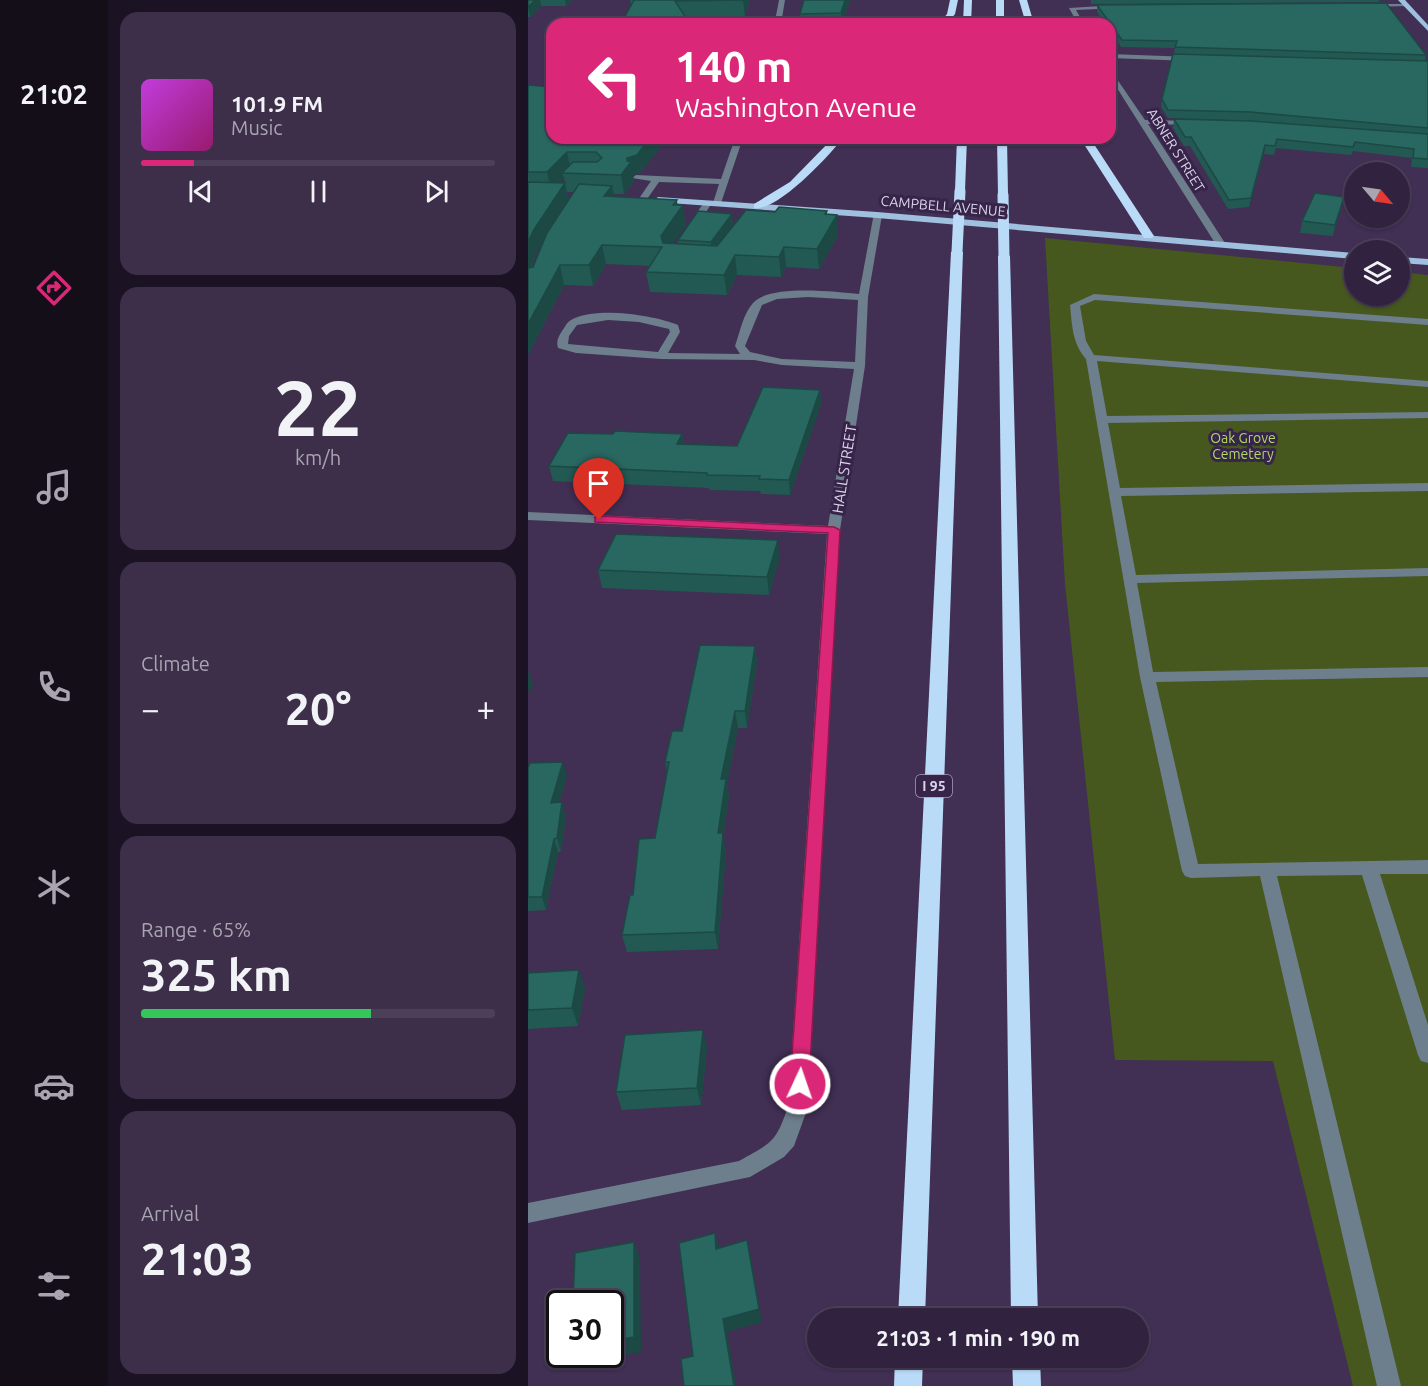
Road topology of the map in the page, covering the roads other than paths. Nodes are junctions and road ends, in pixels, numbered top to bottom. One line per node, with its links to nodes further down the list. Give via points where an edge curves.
1 (782, 0): 9 (street)
2 (954, 0): 10 (highway)
3 (968, 0): 11 (highway)
4 (1000, 0): 12 (highway)
5 (1023, 0): 13 (highway)
6 (1404, 3): 7 (street); 15 (main road)
7 (1364, 6)
8 (1121, 7): 14 (street, via 1072,8)
9 (779, 18)
10 (948, 18)
11 (967, 18)
12 (1000, 18)
13 (1028, 18)
14 (1078, 18)
15 (1428, 29)
16 (1116, 56): 17 (street)
17 (1196, 59)
18 (1116, 81): 19 (street, ABNER STREET)
19 (1142, 122): 20 (street); 36 (street, ABNER STREET)
20 (1206, 123)
21 (737, 144): 28 (street)
22 (832, 144): 31 (highway, via 794,184)
23 (962, 144): 62 (highway, I 95, bridge)
24 (1002, 144): 63 (highway, bridge)
25 (1089, 144): 34 (highway)
26 (636, 178): 27 (street)
27 (657, 179): 28 (street); 29 (street)
28 (723, 182): 30 (street)
29 (637, 199): 30 (main road, CAMPBELL AVENUE)
30 (713, 203): 31 (main road, CAMPBELL AVENUE); 35 (street)
31 (758, 206): 32 (main road, CAMPBELL AVENUE); 33 (street)
32 (877, 214): 34 (main road, CAMPBELL AVENUE); 40 (street, HALL STREET)
33 (751, 215)
34 (1148, 236): 36 (main road, CAMPBELL AVENUE)
35 (682, 240)
36 (1220, 243): 37 (main road, CAMPBELL AVENUE)
37 (1344, 255)
38 (1410, 261): 39 (main road)
39 (1428, 262)
40 (863, 297): 43 (street, via 764,299 750,314 740,346 742,352); 45 (street, HALL STREET)
41 (1428, 322): 44 (street, via 1094,297 1075,305 1077,332)
42 (660, 356): 42 (street, via 576,350 562,346 562,342 573,322 587,317 659,322 674,327 675,332); 43 (street)
43 (752, 357): 45 (street)
44 (1091, 358): 46 (street); 48 (street)
45 (860, 366): 52 (street, HALL STREET)
46 (1428, 384)
47 (1428, 415): 48 (street)
48 (1103, 420): 50 (street)
49 (1428, 487): 50 (street)
50 (1116, 492): 54 (street)
51 (528, 516): 52 (street)
52 (834, 530): 61 (street, HALL STREET, via 798,1107 790,1132 777,1150 743,1170)
53 (1428, 572): 54 (street)
54 (1131, 579): 56 (street)
55 (1428, 672): 56 (street)
56 (1148, 677): 59 (street, via 1191,871)
57 (1428, 867): 58 (street)
58 (1369, 868): 59 (street); 60 (street)
59 (1267, 871): 68 (street)
60 (1428, 1055)
61 (528, 1213)
62 (911, 1308)
63 (1025, 1308)
64 (909, 1368): 66 (highway)
65 (1026, 1368): 67 (highway)
66 (908, 1386)
67 (1027, 1386)
68 (1389, 1386)

